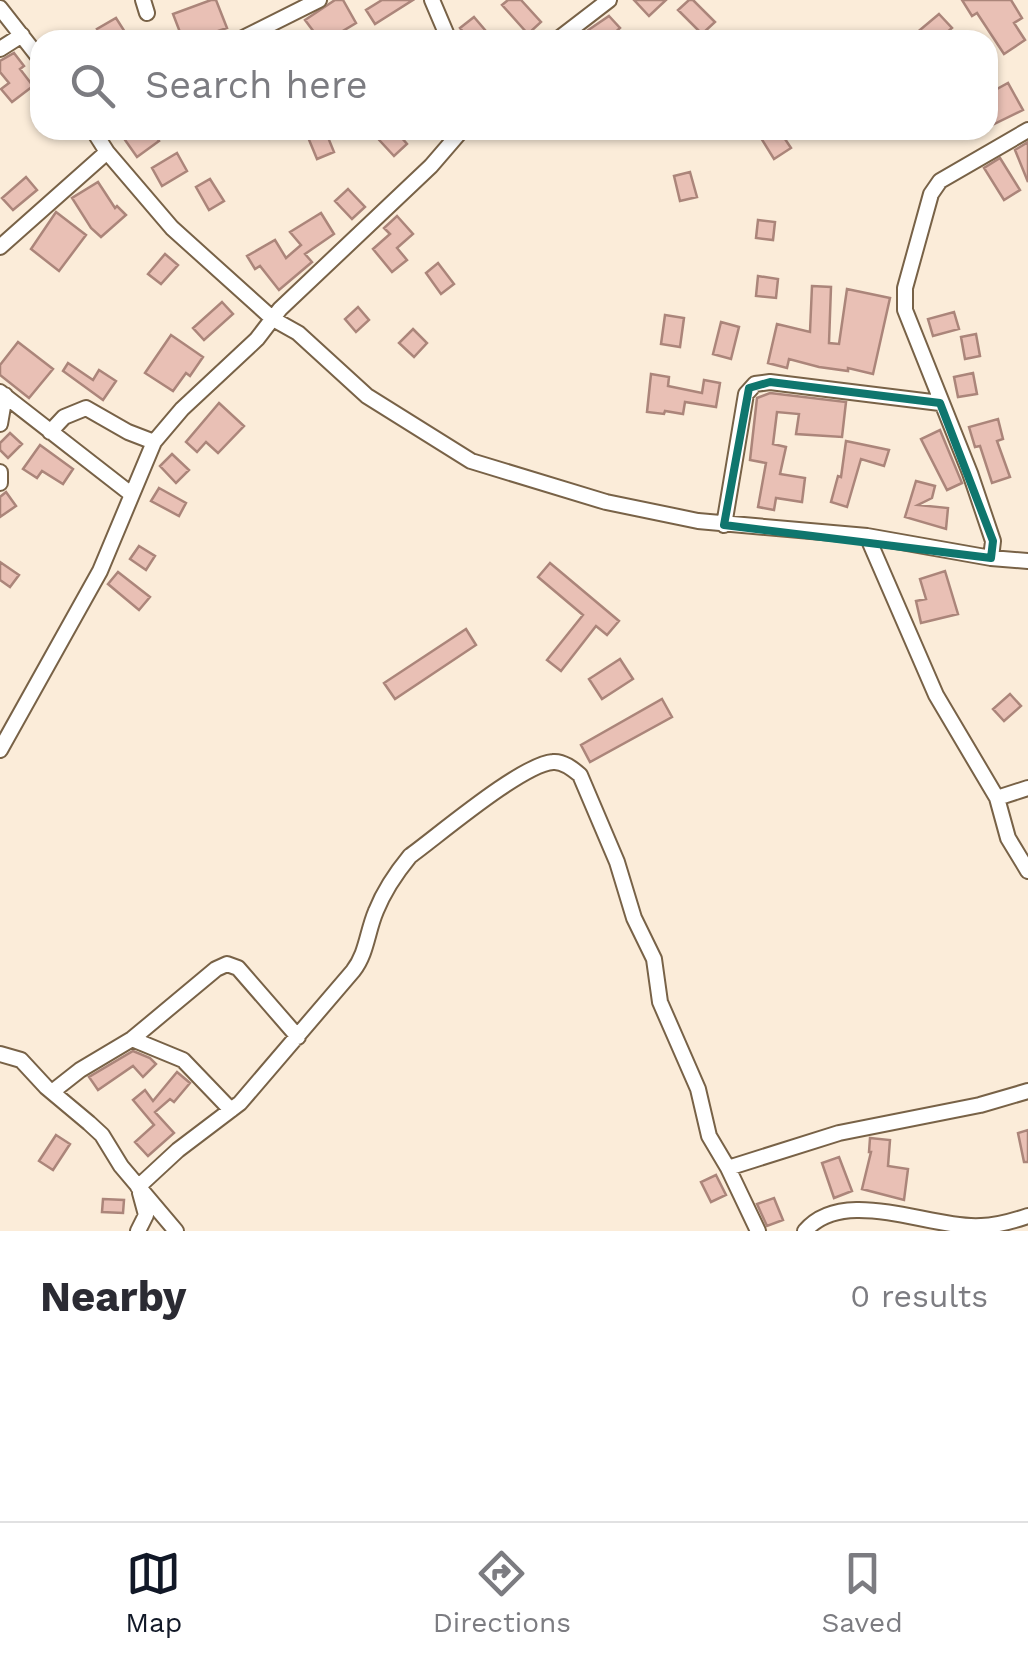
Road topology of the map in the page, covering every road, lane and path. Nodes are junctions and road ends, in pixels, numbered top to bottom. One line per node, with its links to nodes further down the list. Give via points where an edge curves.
1 (319, 0): 5 (street)
2 (432, 0): 6 (street)
3 (609, 0): 7 (street)
4 (0, 8): 8 (street)
5 (260, 30)
6 (445, 30)
7 (570, 30)
8 (22, 35): 9 (street); 10 (street)
9 (30, 46)
10 (0, 49)
11 (1028, 130): 18 (street, via 940,181 927,204 904,300)
12 (99, 140): 14 (street)
13 (453, 140): 16 (street)
14 (107, 152): 15 (street); 16 (street, via 172,228)
15 (0, 247)
16 (273, 318): 21 (street); 25 (street, via 342,377 471,461 606,502)
17 (3, 393): 19 (street); 20 (street)
18 (940, 403): 25 (street, via 755,384 746,394); 27 (street, via 994,542)
19 (0, 424)
20 (50, 432): 21 (street, via 64,416 86,408); 24 (street)
21 (154, 442): 24 (street)
22 (0, 472): 23 (street)
23 (0, 483)
24 (131, 494): 29 (street, via 100,570)
25 (724, 526): 26 (street)
26 (867, 536): 27 (street); 31 (street, via 936,695)
27 (991, 558): 28 (street)
28 (1028, 561)
29 (0, 750)
30 (1028, 788): 31 (street)
31 (998, 798): 32 (street, via 1008,838)
32 (1028, 872)
33 (298, 1036): 34 (street, via 238,968 227,964); 38 (street); 39 (street, via 363,958 375,913 410,856 523,774 553,762 569,766 580,775 617,862 654,958 660,1002 698,1090 709,1136)
34 (132, 1039): 36 (street); 38 (street, via 183,1060)
35 (0, 1054): 36 (street, via 21,1060)
36 (52, 1092): 40 (street, via 102,1135)
37 (1028, 1092): 39 (street, via 839,1133)
38 (231, 1110): 40 (street)
39 (728, 1168): 44 (street)
40 (138, 1187): 42 (street, via 146,1215); 43 (street)
41 (1028, 1216): 45 (street, via 980,1226 855,1209 826,1216)
42 (138, 1231)
43 (176, 1231)
44 (758, 1231)
45 (805, 1231)

